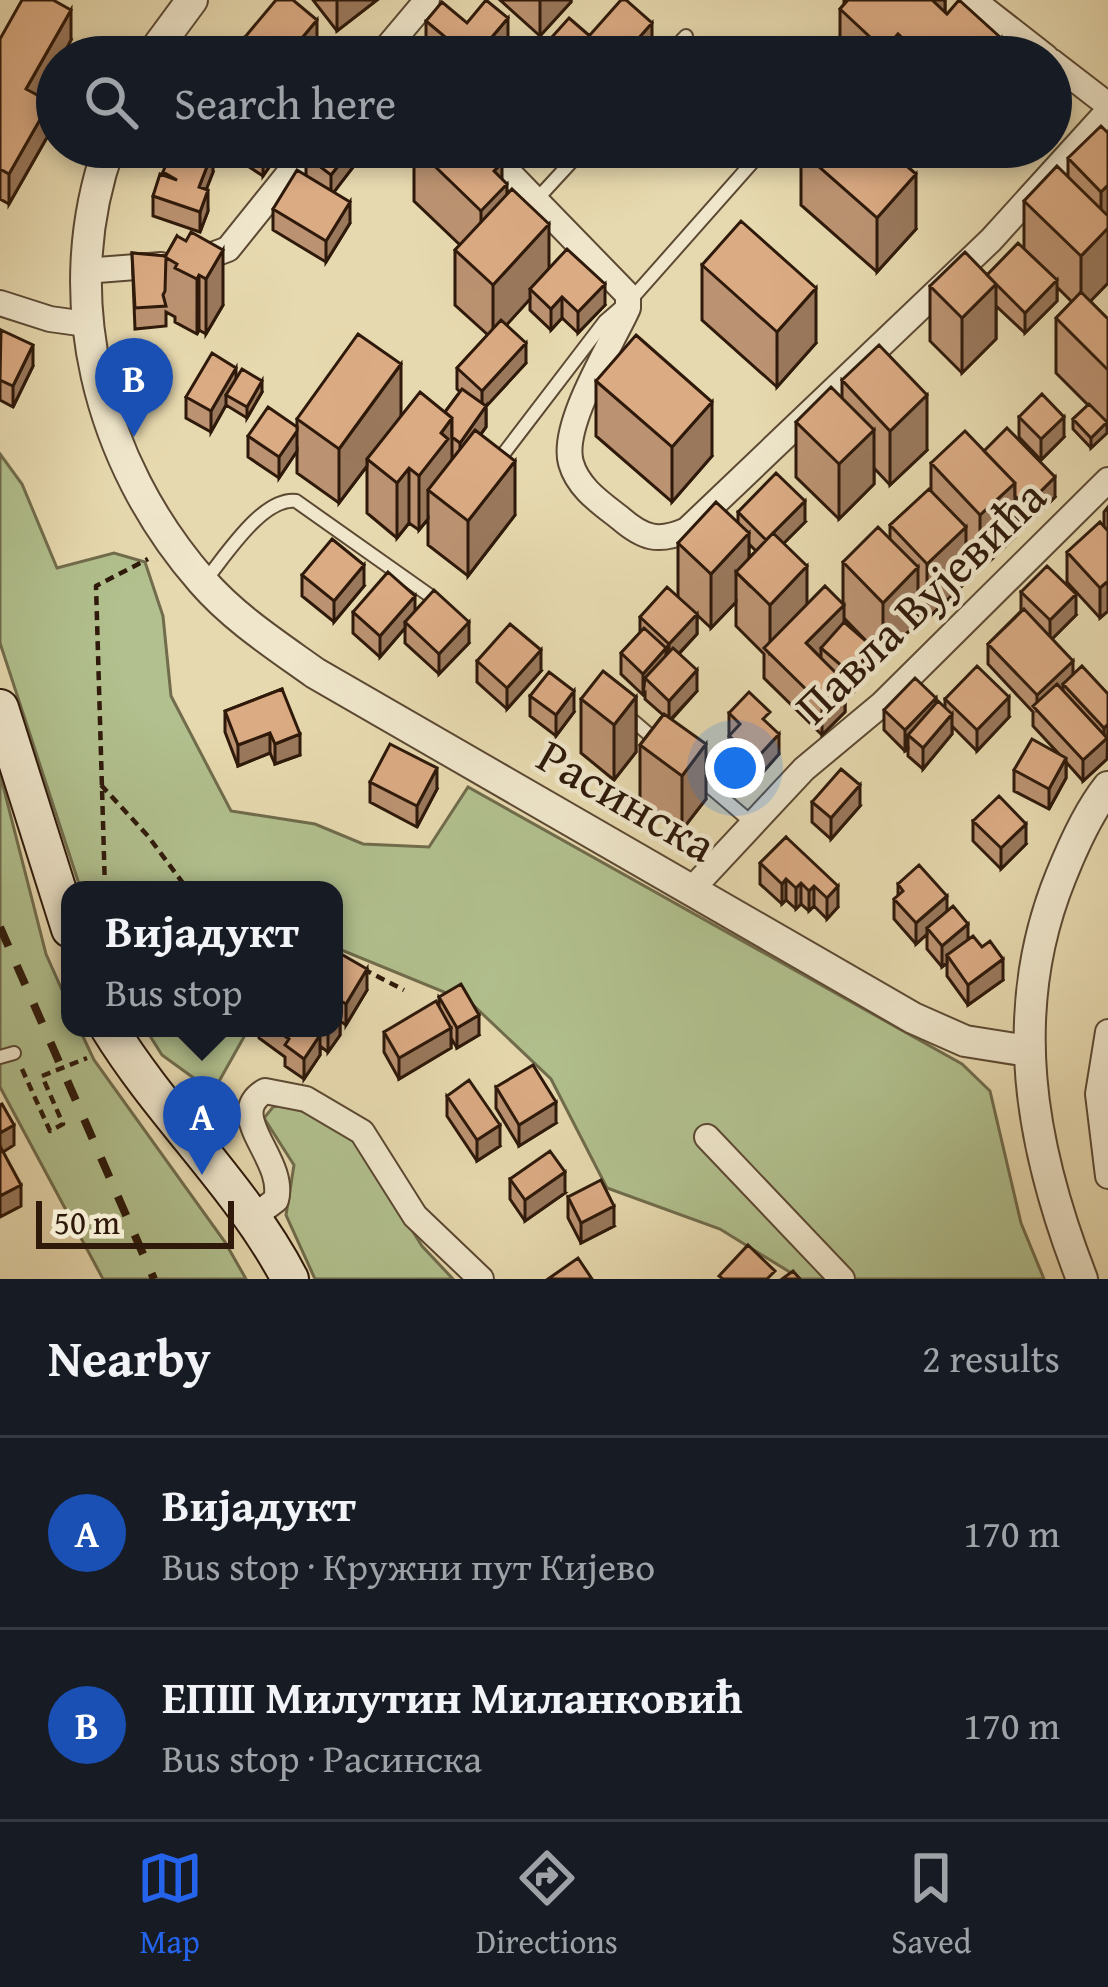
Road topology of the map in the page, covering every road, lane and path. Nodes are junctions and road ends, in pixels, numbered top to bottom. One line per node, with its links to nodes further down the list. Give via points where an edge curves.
1 (192, 0): 4 (street)
2 (427, 0): 5 (street)
3 (974, 0): 6 (street)
4 (165, 36)
5 (399, 36)
6 (1020, 36)
7 (1072, 78): 8 (street)
8 (1108, 108): 9 (street)
9 (1072, 149)
10 (103, 168): 17 (street, Расинска)
11 (293, 168): 17 (street, via 228,249 188,262)
12 (506, 168): 16 (street)
13 (565, 168): 16 (lane)
14 (747, 168): 18 (lane)
15 (1055, 168): 18 (street, via 845,381 686,530 665,538 644,537 586,489 571,465 584,399)
16 (538, 199): 18 (street)
17 (85, 271): 20 (street, Расинска)
18 (629, 301): 22 (lane, via 502,451)
19 (0, 303): 20 (street)
20 (86, 324): 23 (street, Расинска, via 107,416)
21 (1108, 480): 30 (street, Павла Вујевића)
22 (499, 484)
23 (174, 546): 24 (street, Расинска); 28 (path, via 96,586)
24 (203, 583): 25 (lane, via 269,506 287,500); 33 (street, Расинска, via 315,674)
25 (429, 595)
26 (607, 698): 30 (lane)
27 (0, 708): 34 (main road)
28 (101, 785): 31 (path); 32 (path)
29 (1108, 787): 39 (street, via 1047,910 1033,964)
30 (751, 822): 33 (street, Павла Вујевића)
31 (105, 881)
32 (181, 881)
33 (692, 889): 39 (street, Расинска, via 949,1035)
34 (61, 901)
35 (357, 966): 36 (path)
36 (404, 990)
37 (1108, 1032): 43 (street, via 1097,1094)
38 (115, 1037): 44 (main road)
39 (1028, 1051): 48 (street, via 1050,1185)
40 (7, 1055): 41 (path, bridge, via 50,1132 63,1124 42,1076)
41 (87, 1058)
42 (707, 1137): 47 (street)
43 (1108, 1176)
44 (253, 1218): 45 (main road); 46 (street, via 276,1200 279,1181 250,1111 265,1091 291,1094 362,1132 415,1216)
45 (290, 1279)
46 (481, 1279)
47 (842, 1279)
48 (1082, 1279)

